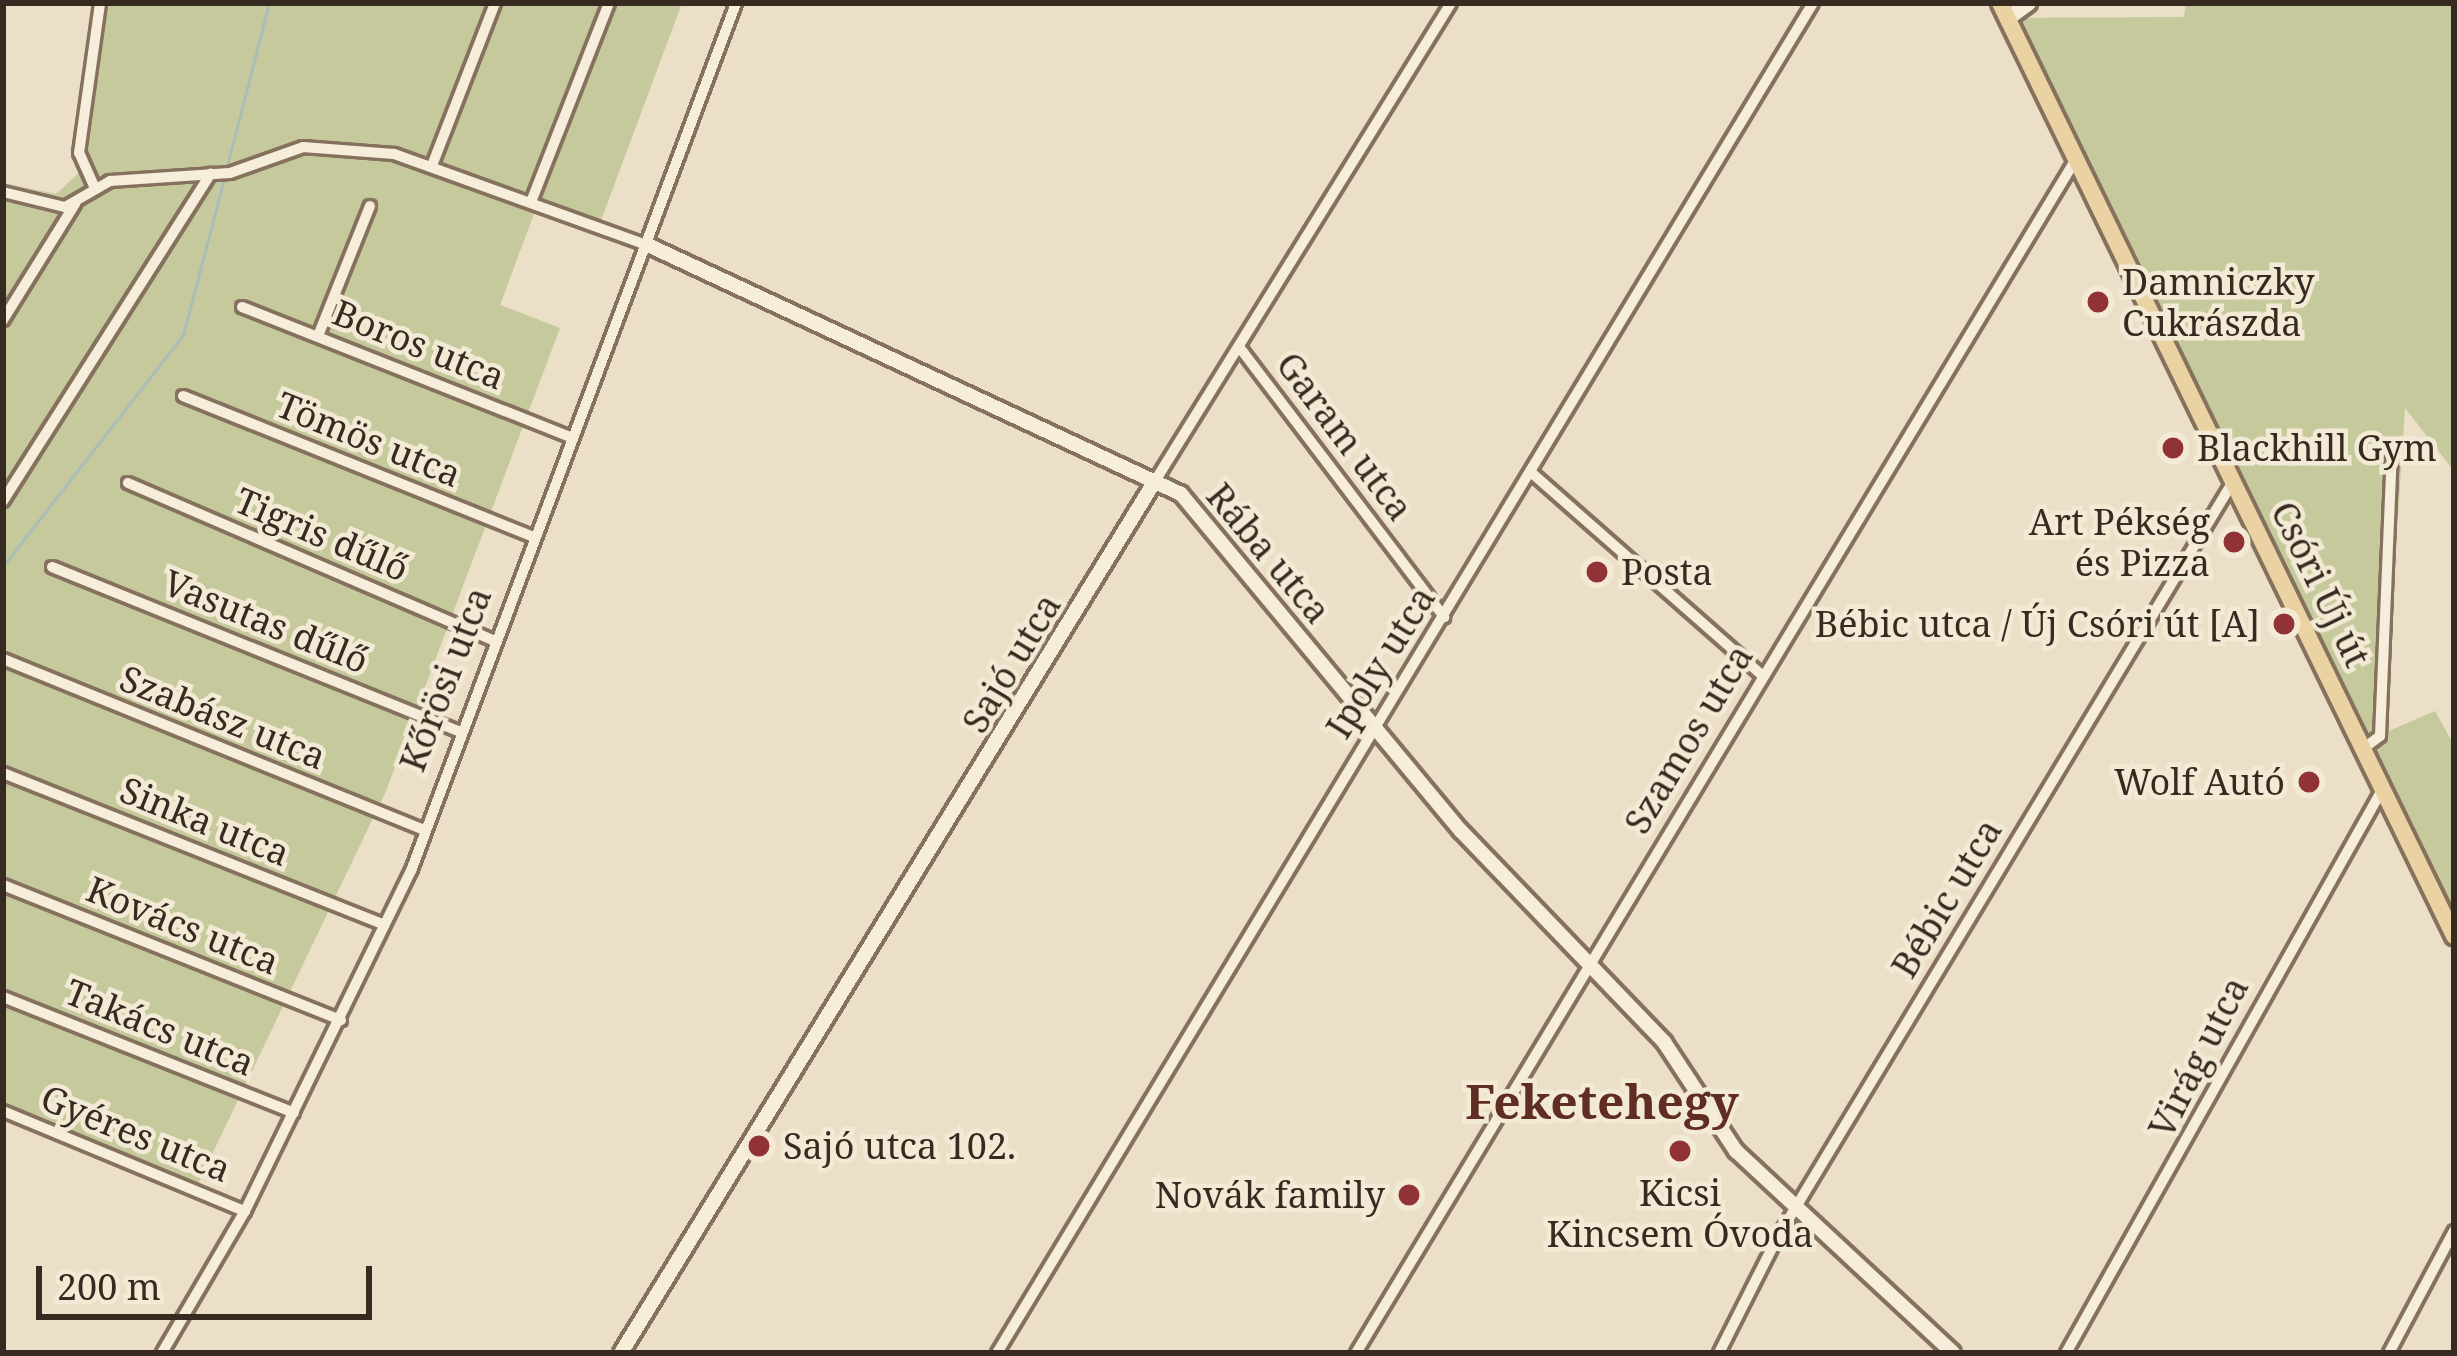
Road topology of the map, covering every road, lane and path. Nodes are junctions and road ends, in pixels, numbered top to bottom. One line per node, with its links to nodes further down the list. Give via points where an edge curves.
1 (100, 3): 12 (street, via 80,153)
2 (495, 3): 10 (street)
3 (609, 3): 14 (street)
4 (736, 3): 17 (street, Kőrösi utca)
5 (1450, 3): 21 (street, Sajó utca)
6 (1813, 3): 25 (street, Ipoly utca)
7 (2028, 3): 8 (main road)
8 (2004, 10): 9 (main road, Csóri Új út)
9 (2077, 158): 26 (main road, Csóri Új út); 35 (street, Szamos utca)
10 (433, 163): 11 (street, Rába utca, via 303,147); 14 (street, Rába utca)
11 (221, 173): 12 (street, Rába utca); 29 (street)
12 (94, 186): 15 (street)
13 (3, 192): 15 (street)
14 (530, 202): 17 (street, Rába utca)
15 (75, 204): 19 (street)
16 (370, 206): 20 (street)
17 (650, 246): 23 (street, Kőrösi utca); 27 (street, Rába utca)
18 (242, 307): 20 (street, Boros utca)
19 (3, 320)
20 (318, 336): 23 (street, Boros utca)
21 (1240, 348): 27 (street, Sajó utca); 32 (street, Garam utca)
22 (183, 396): 30 (street, Tömös utca)
23 (574, 438): 30 (street, Kőrösi utca)
24 (2392, 455): 38 (street, via 2380,736)
25 (1533, 474): 32 (street, Ipoly utca); 35 (street)
26 (2234, 480): 38 (main road, Csóri Új út); 50 (street, Bébic utca)
27 (1155, 481): 36 (street, Rába utca, via 1188,500); 54 (street, Sajó utca)
28 (128, 483): 33 (street, Tigris dűlő)
29 (3, 501)
30 (533, 537): 33 (street, Kőrösi utca)
31 (52, 567): 37 (street, Vasutas dűlő)
32 (1444, 617): 36 (street, Ipoly utca)
33 (492, 640): 37 (street, Kőrösi utca)
34 (3, 659): 41 (street, Szabász utca)
35 (1761, 674): 45 (street, Szamos utca)
36 (1375, 728): 45 (street, Rába utca); 55 (street, Ipoly utca)
37 (457, 730): 41 (street, Kőrösi utca)
38 (2364, 748): 40 (main road, Csóri Új út)
39 (3, 773): 43 (street, Sinka utca)
40 (2383, 788): 44 (main road, Csóri Új út); 59 (street, Virág utca)
41 (421, 830): 43 (street, Kőrösi utca)
42 (3, 884): 47 (street, Kovács utca)
43 (384, 925): 47 (street, Kőrösi utca)
44 (2454, 936)
45 (1586, 965): 50 (street, Rába utca, via 1664,1042 1722,1134); 56 (street, Szamos utca)
46 (3, 997): 49 (street, Takács utca)
47 (341, 1020): 49 (street, Kőrösi utca)
48 (3, 1111): 51 (street, Gyéres utca)
49 (294, 1113): 51 (street, Kőrösi utca)
50 (1796, 1206): 57 (street, Bébic utca); 58 (street, Rába utca)
51 (245, 1211): 53 (street, Kőrösi utca)
52 (2454, 1231): 60 (street)
53 (162, 1353)
54 (621, 1353)
55 (997, 1353)
56 (1356, 1353)
57 (1719, 1353)
58 (1953, 1353)
59 (2066, 1353)
60 (2389, 1353)

